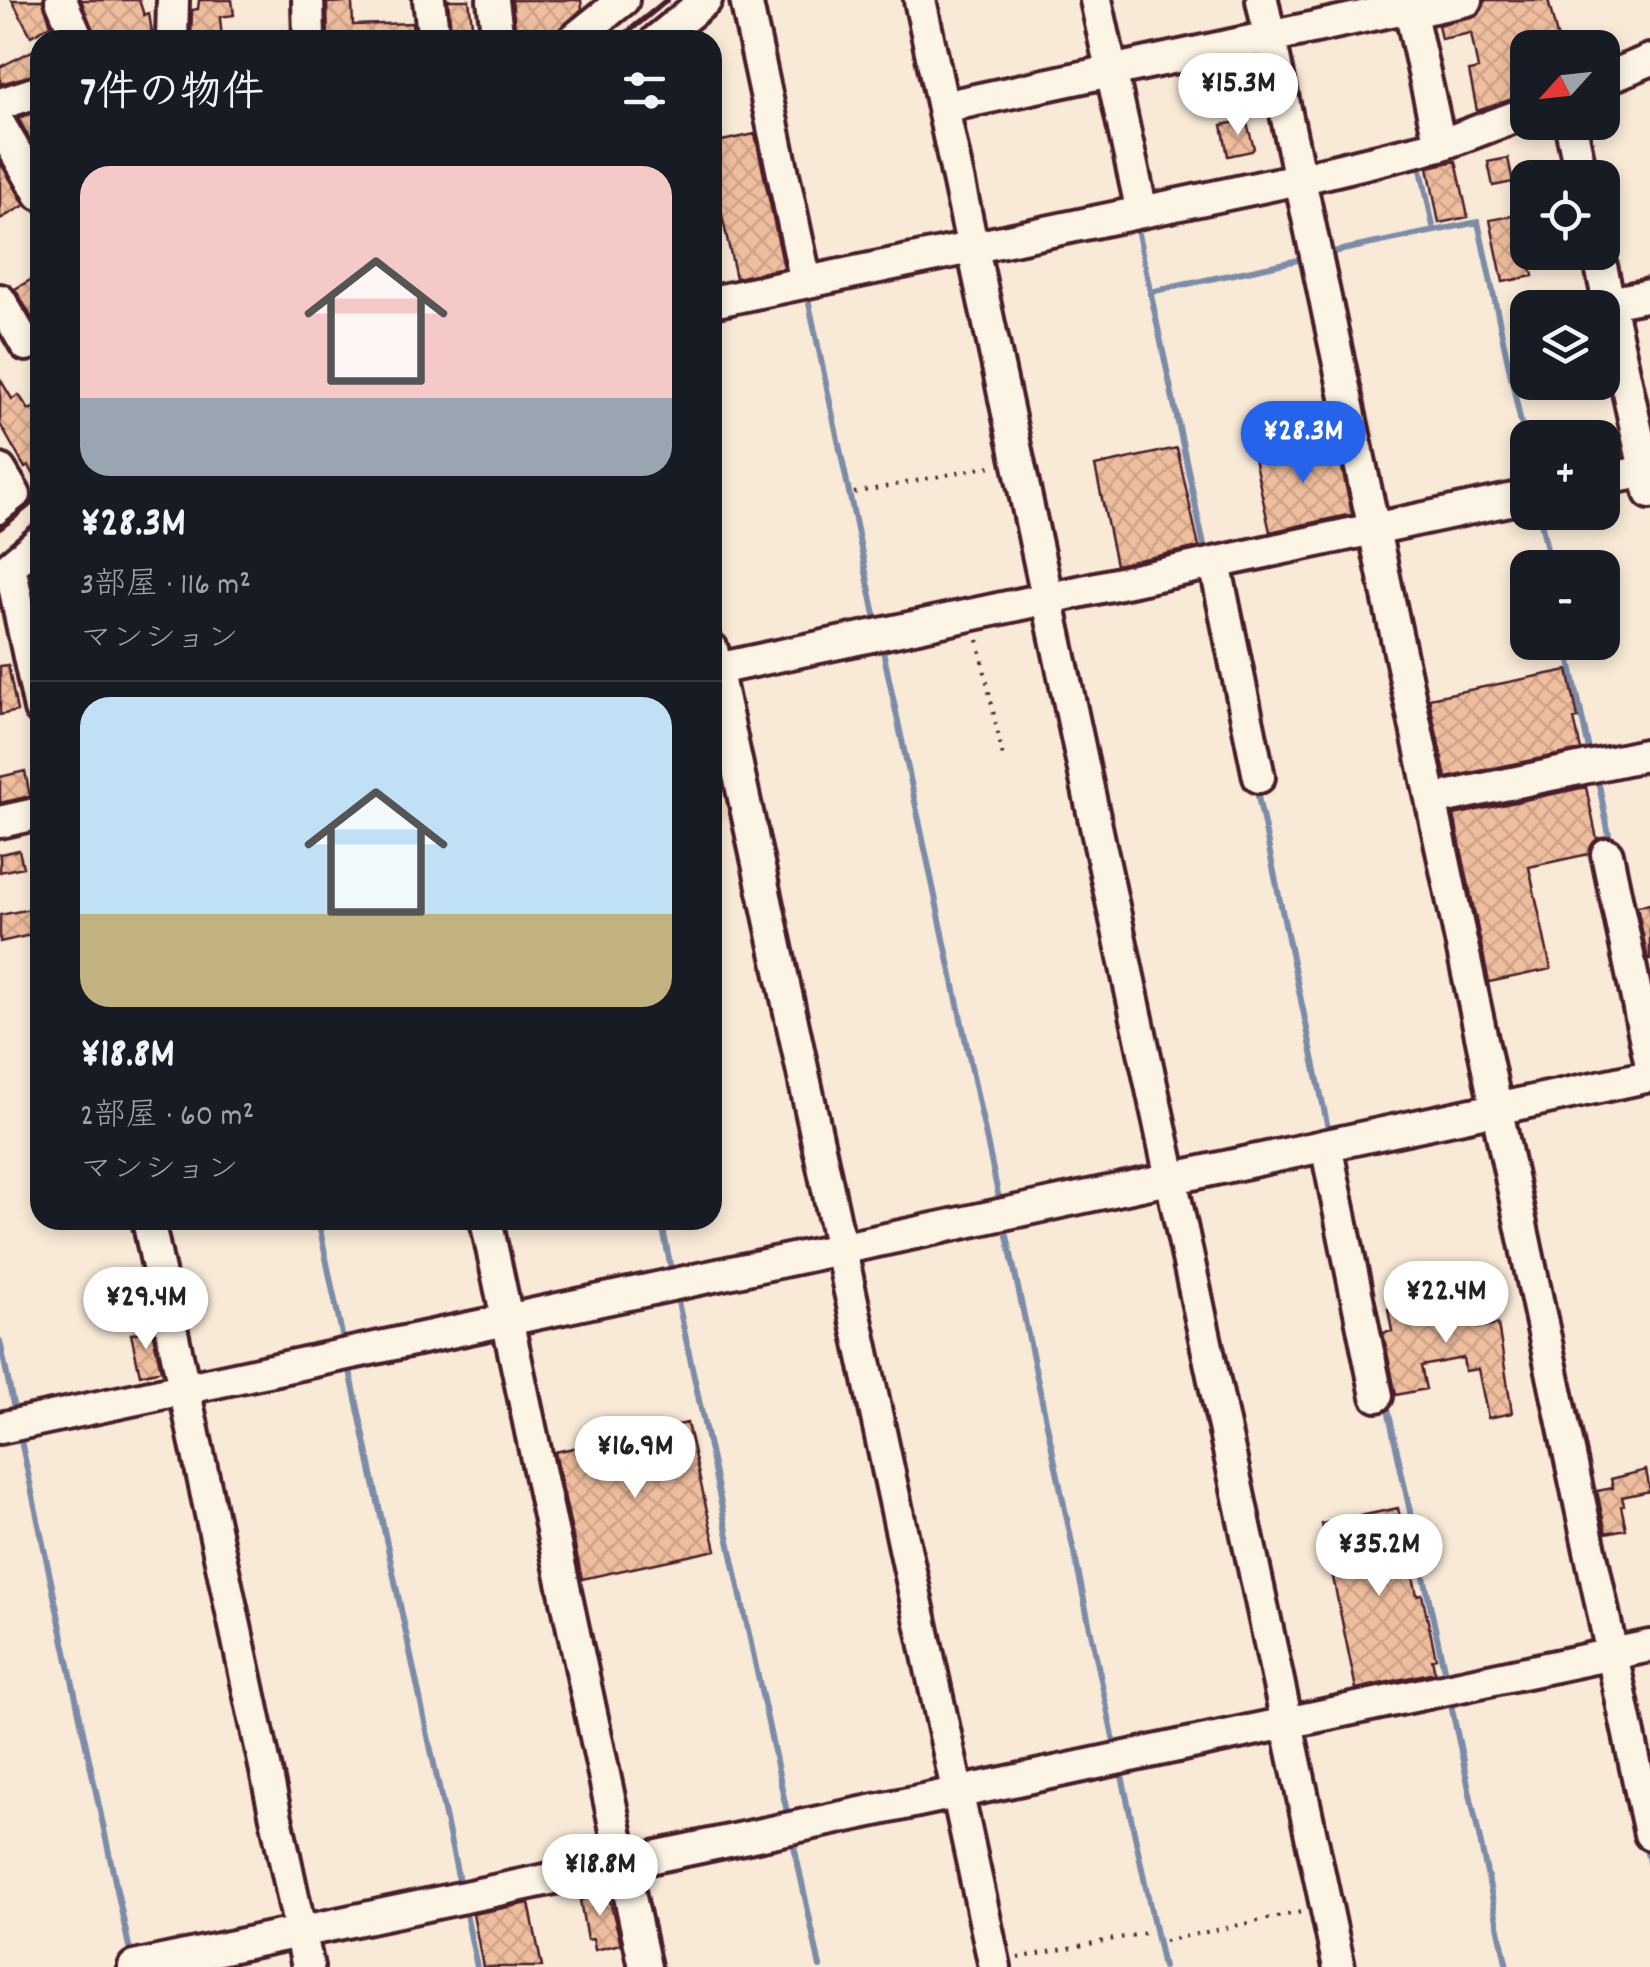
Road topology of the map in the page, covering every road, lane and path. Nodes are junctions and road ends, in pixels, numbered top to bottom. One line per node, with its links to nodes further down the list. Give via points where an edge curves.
1 (61, 0): 14 (street)
2 (173, 0): 15 (street)
3 (308, 0): 16 (street)
4 (429, 0): 17 (street)
5 (493, 0): 18 (street)
6 (706, 0): 20 (street)
7 (746, 0): 35 (street)
8 (920, 0): 27 (street)
9 (1096, 0): 23 (street)
10 (1262, 0): 21 (street)
11 (1467, 0): 13 (street)
12 (611, 4): 19 (street)
13 (1409, 6): 21 (street); 30 (street)
14 (74, 30)
15 (172, 30)
16 (309, 30)
17 (433, 30)
18 (497, 30)
19 (584, 30)
20 (669, 30)
21 (1269, 36): 23 (street); 32 (street)
22 (1650, 60): 24 (street)
23 (1112, 72): 27 (street); 33 (street)
24 (1620, 72)
25 (30, 94): 26 (street)
26 (0, 104)
27 (943, 107): 34 (street)
28 (1510, 119): 30 (street)
29 (0, 125): 31 (street)
30 (1440, 145): 32 (street)
31 (30, 177)
32 (1299, 178): 33 (street); 49 (street)
33 (1142, 212): 34 (street)
34 (972, 247): 35 (street); 42 (street)
35 (806, 282): 38 (street)
36 (1650, 295): 39 (street)
37 (0, 300): 40 (street)
38 (722, 300)
39 (1620, 301)
40 (22, 348)
41 (1620, 349): 44 (street)
42 (1018, 461): 46 (path); 53 (street)
43 (0, 470): 48 (street, via 15,495)
44 (1648, 478): 45 (street)
45 (1620, 479)
46 (854, 493)
47 (1510, 500): 49 (street)
48 (0, 508)
49 (1374, 528): 51 (street); 61 (street)
50 (30, 549): 52 (street)
51 (1215, 563): 53 (street); 60 (street)
52 (5, 570): 56 (street)
53 (1048, 599): 54 (street); 69 (street)
54 (972, 615): 55 (street); 59 (path)
55 (722, 662)
56 (30, 669)
57 (722, 700): 72 (street)
58 (1650, 754): 61 (street)
59 (1004, 762)
60 (1258, 777)
61 (1432, 800): 67 (street)
62 (30, 815): 63 (street)
63 (0, 822)
64 (1607, 854): 65 (street)
65 (1650, 1062)
66 (1650, 1076): 67 (street)
67 (1498, 1108): 68 (street); 78 (street)
68 (1326, 1145): 69 (street); 75 (street)
69 (1170, 1178): 72 (street); 79 (street)
70 (150, 1230): 74 (street)
71 (488, 1230): 73 (street)
72 (840, 1248): 73 (street); 80 (street)
73 (508, 1323): 74 (street); 82 (street)
74 (184, 1390): 76 (street); 84 (street)
75 (1377, 1396)
76 (0, 1428)
77 (1650, 1646): 78 (street)
78 (1612, 1654): 79 (street); 81 (street)
79 (1287, 1721): 80 (street); 83 (street)
80 (958, 1792): 82 (street); 87 (street)
81 (1650, 1834)
82 (624, 1865): 84 (street); 90 (street)
83 (1326, 1907): 86 (path); 91 (street)
84 (300, 1932): 88 (street); 89 (street)
85 (1150, 1932): 87 (path)
86 (1164, 1942)
87 (994, 1965)
88 (134, 1967)
89 (308, 1967)
90 (646, 1967)
91 (1339, 1967)

